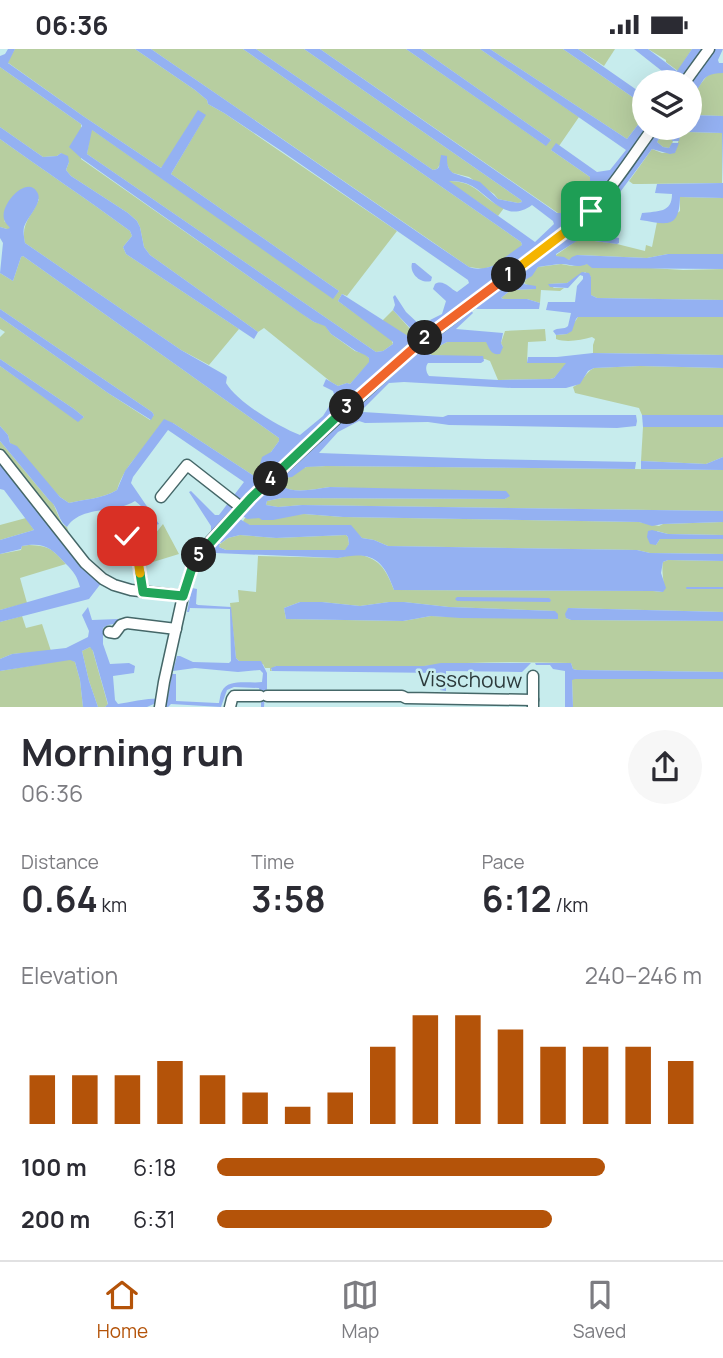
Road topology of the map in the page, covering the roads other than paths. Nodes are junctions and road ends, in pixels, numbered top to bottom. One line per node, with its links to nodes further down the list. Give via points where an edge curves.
1 (709, 49): 2 (street)
2 (694, 70)
3 (644, 140): 6 (street, via 591,211 413,348)
4 (0, 455): 8 (street, via 85,562 109,583)
5 (161, 497): 6 (street, via 190,461)
6 (242, 508): 9 (street, via 197,557)
7 (122, 520): 8 (street, via 137,554)
8 (143, 592): 9 (street)
9 (183, 596): 10 (street)
10 (176, 629): 11 (street, via 127,622 115,633); 15 (street)
11 (109, 632)
12 (533, 676): 14 (street, Visschouw)
13 (406, 703): 14 (street, Visschouw); 16 (street, Visschouw, via 402,696 263,696 234,697)
14 (533, 703)
15 (160, 706)
16 (230, 707)

